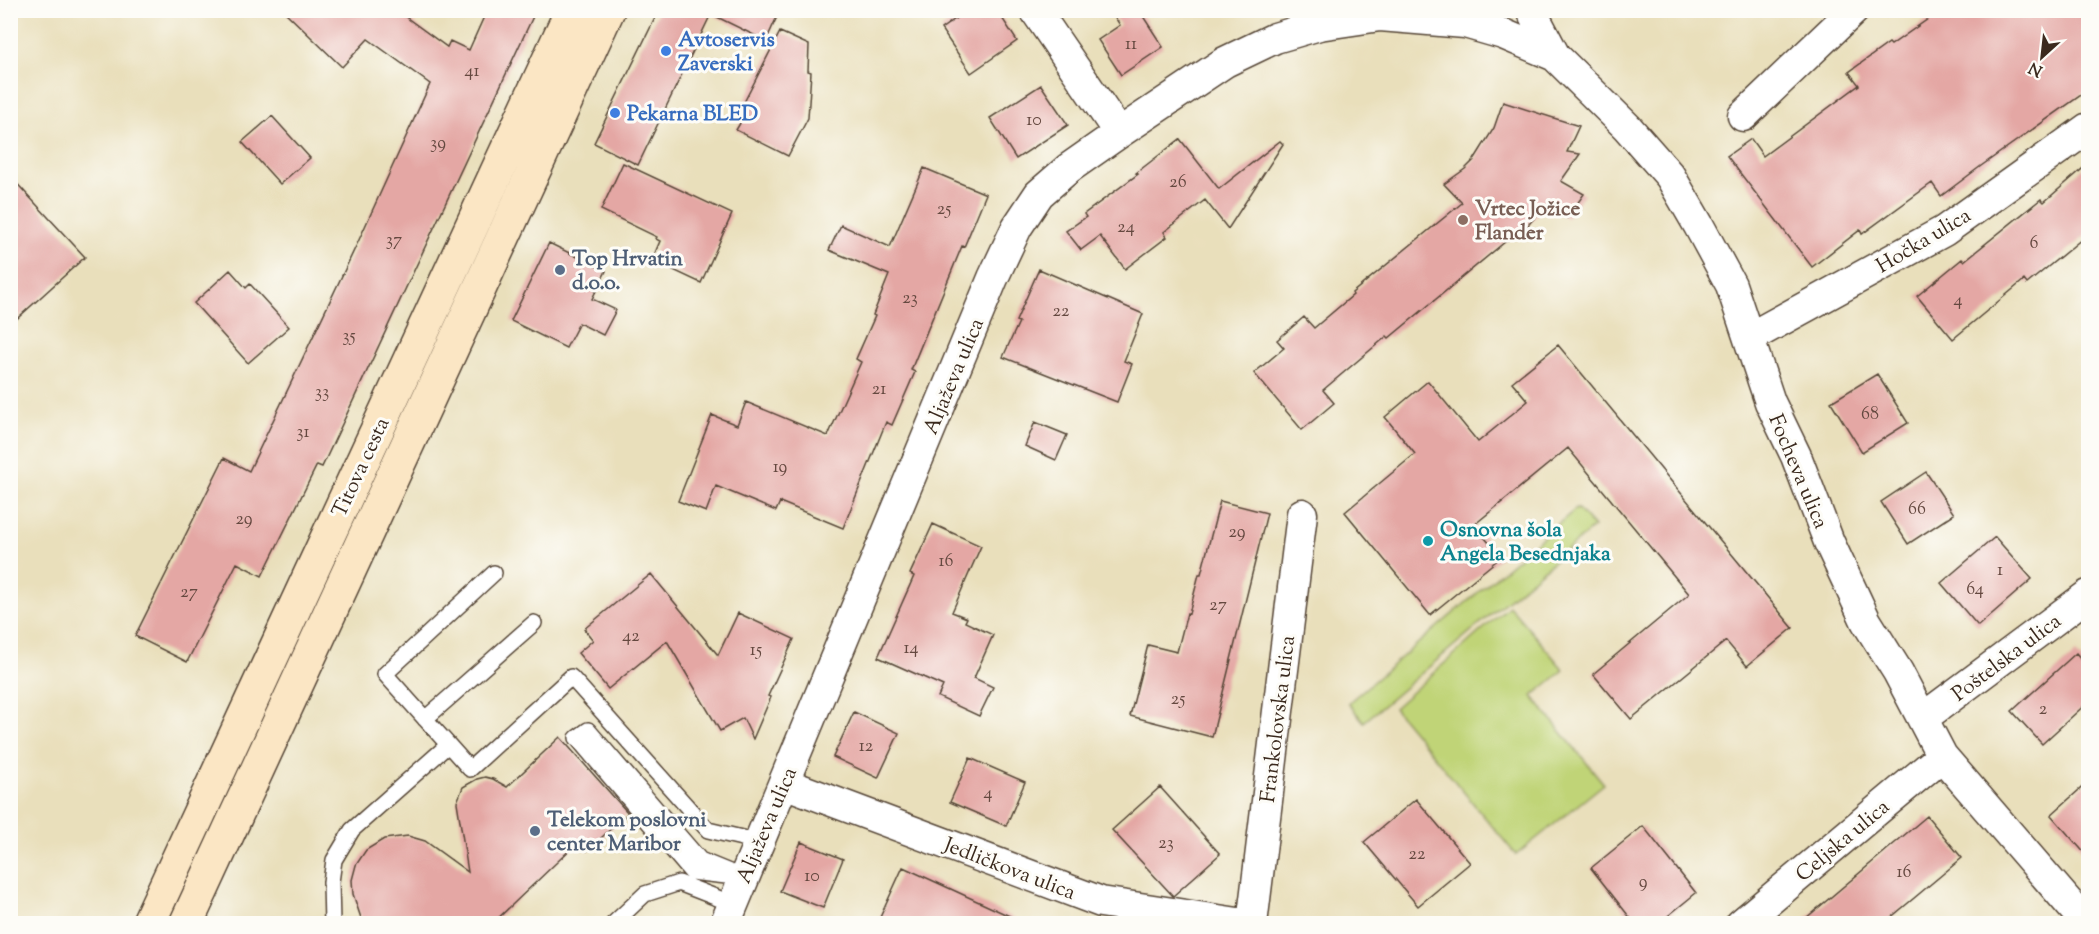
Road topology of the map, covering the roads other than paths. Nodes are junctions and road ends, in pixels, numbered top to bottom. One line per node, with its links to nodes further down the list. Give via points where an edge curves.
1 (572, 10): 23 (main road, Titova cesta)
2 (608, 10): 24 (main road, Titova cesta)
3 (1035, 10): 10 (street)
4 (1533, 10): 7 (street, Focheva ulica)
5 (1854, 10): 8 (street)
6 (1388, 13): 7 (street, Aljaževa ulica, via 1465,23); 10 (street, Aljaževa ulica, via 1319,25 1275,38 1225,62)
7 (1555, 56): 11 (street, Focheva ulica, via 1670,176 1731,285)
8 (1743, 116)
9 (2088, 128): 11 (street, Hočka ulica, via 1944,231)
10 (1119, 133): 20 (street, Aljaževa ulica, via 1039,194 1017,227)
11 (1749, 338): 16 (street, Focheva ulica, via 1770,402 1829,542 1866,621)
12 (1302, 514): 28 (street, Frankolovska ulica)
13 (494, 573): 17 (lane, via 385,674)
14 (2088, 595): 16 (street, Poštelska ulica)
15 (534, 623): 17 (lane)
16 (1923, 718): 19 (street, Focheva ulica)
17 (425, 719): 18 (lane)
18 (448, 745): 21 (lane, via 470,769 571,677 708,830); 25 (lane, via 352,830 334,860)
19 (1942, 756): 29 (street, Celjska ulica); 30 (street, Focheva ulica)
20 (784, 783): 21 (street, Aljaževa ulica); 27 (street, Jedličkova ulica, via 1101,903)
21 (759, 842): 22 (street, Aljaževa ulica)
22 (734, 902): 22 (lane, via 588,730 577,738 691,872); 26 (lane, via 679,883 645,894)
23 (148, 924)
24 (186, 924)
25 (332, 924)
26 (613, 924)
27 (1244, 924)
28 (1252, 924)
29 (1741, 924)
30 (2087, 924)

